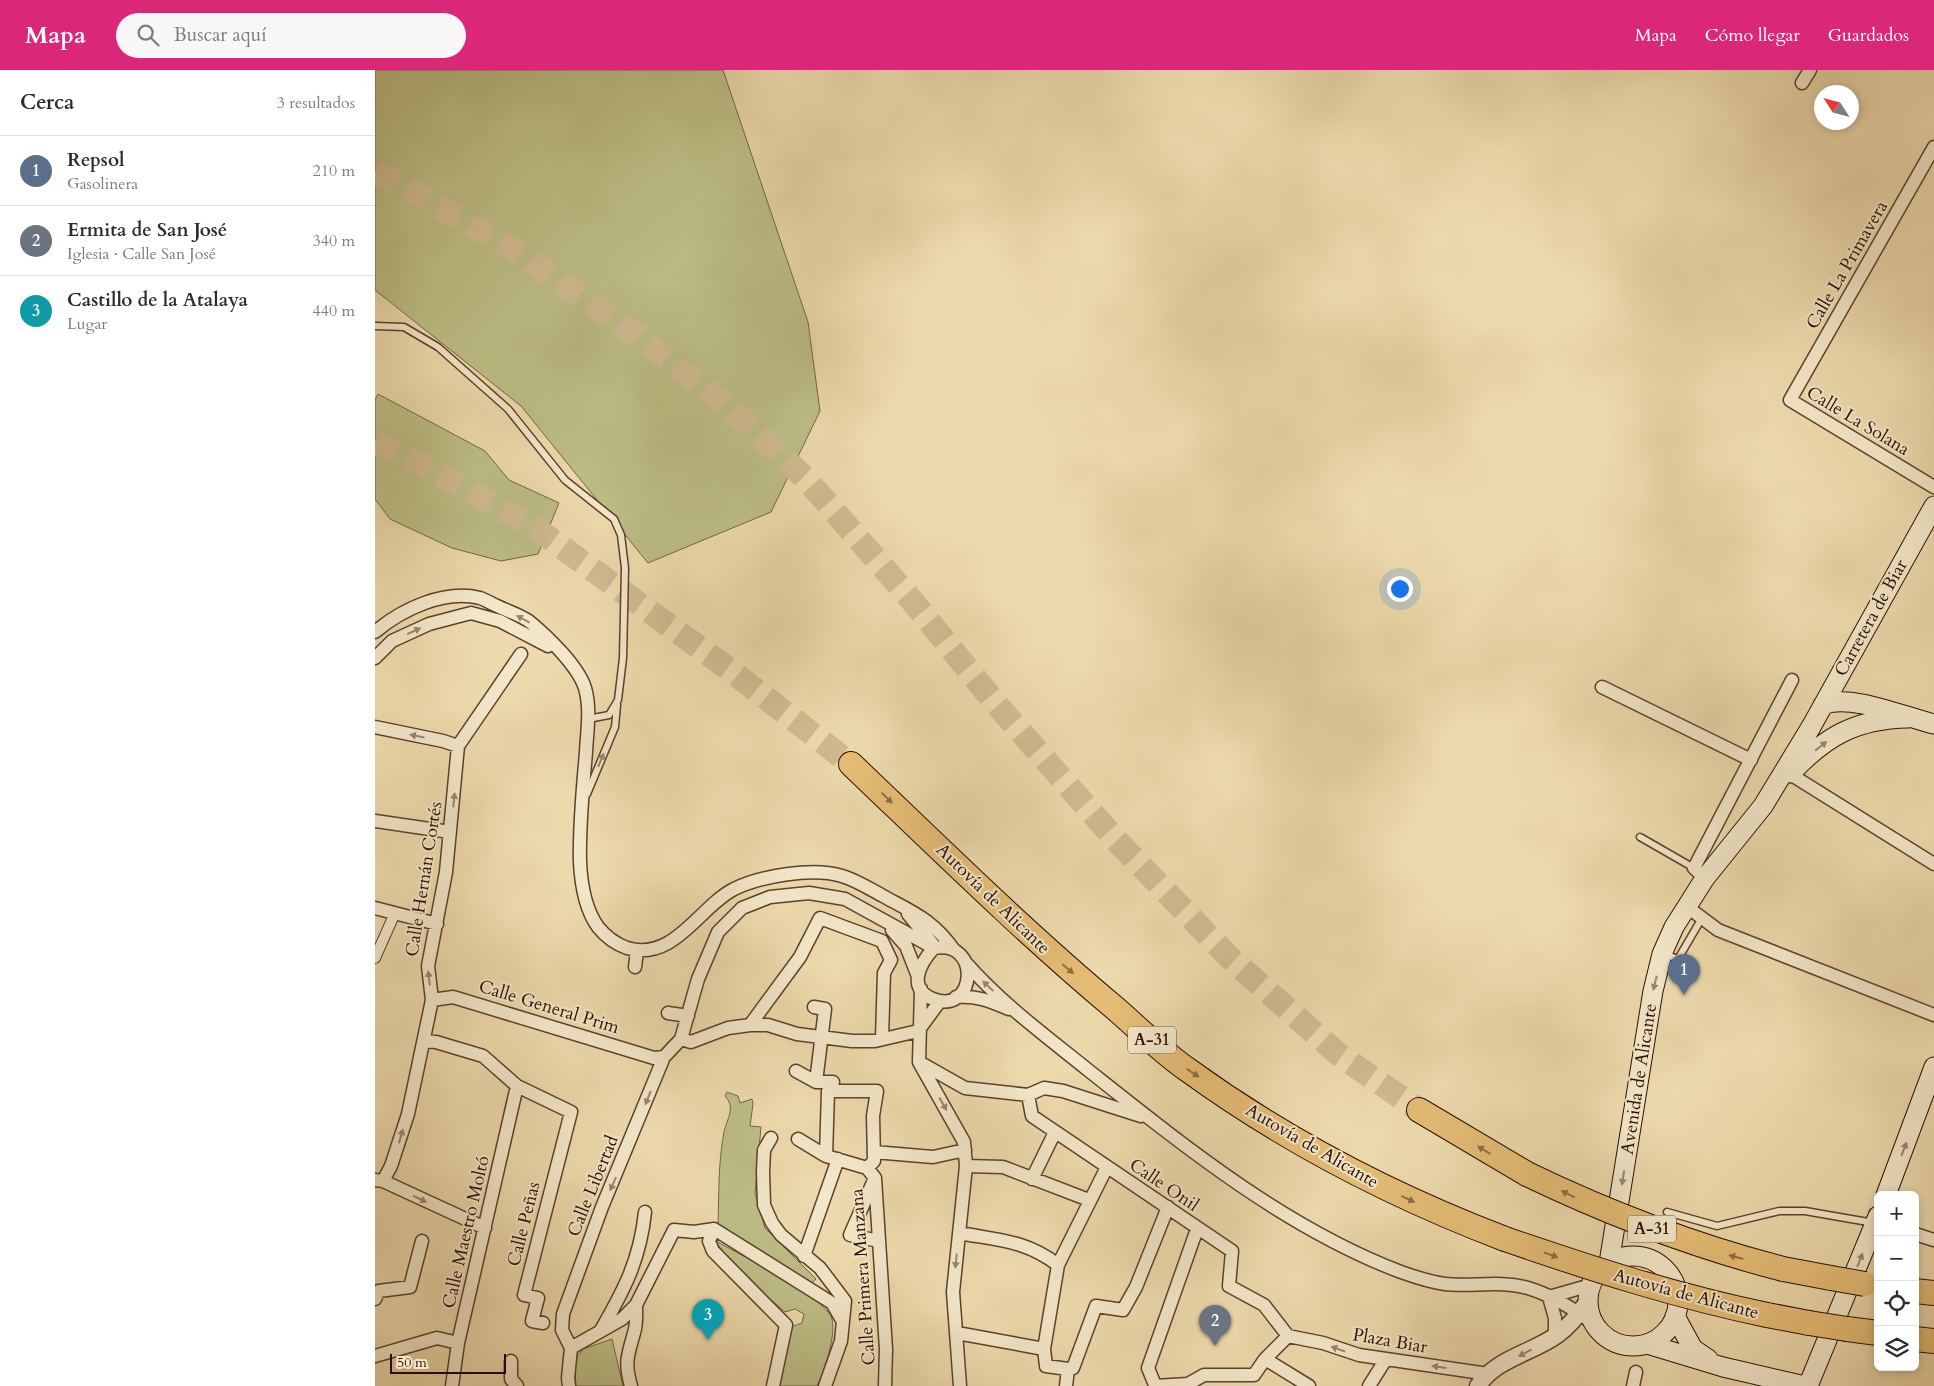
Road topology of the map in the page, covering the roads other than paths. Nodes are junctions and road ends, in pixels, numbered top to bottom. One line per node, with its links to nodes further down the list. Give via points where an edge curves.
1 (1810, 70): 2 (street)
2 (1802, 83)
3 (1934, 147): 5 (street, Calle La Primavera)
4 (375, 326): 15 (lane, via 404,327 438,347 508,410 565,480 614,519 621,535 625,568 623,658)
5 (1790, 400): 6 (street, Calle La Solana)
6 (1934, 488)
7 (1934, 506): 12 (main road, Carretera de Biar)
8 (375, 632): 9 (street, one-way to 8, via 529,621 480,598 446,597 418,606)
9 (559, 652): 11 (street, one-way to 9, via 392,641 429,624 471,613 500,621); 19 (street, via 573,666 585,688)
10 (521, 654): 23 (street, Calle Hernán Cortés)
11 (375, 658)
12 (1839, 673): 16 (main road, via 1842,687); 17 (main road, Carretera de Biar)
13 (1792, 680): 24 (street)
14 (1603, 688): 24 (street)
15 (618, 700): 19 (lane, via 609,715); 27 (lane, one-way to 15, via 615,727)
16 (1855, 702): 17 (main road, Avenida de Alicante, via 1839,700); 18 (main road, Avenida de Alicante)
17 (1823, 705): 21 (main road, Avenida de Alicante, via 1831,721); 28 (main road, Avenida de Alicante)
18 (1908, 718): 20 (main road, Avenida de Alicante); 21 (main road, Avenida de Alicante, via 1887,718)
19 (588, 719): 27 (street)
20 (1934, 724)
21 (1853, 726): 26 (main road, Avenida de Alicante, one-way to 21, via 1821,745)
22 (375, 727): 23 (street, one-way to 22)
23 (459, 746): 30 (street, Calle Hernán Cortés, one-way to 23)
24 (1751, 760): 33 (street)
25 (851, 764): 115 (highway, Autovía de Alicante / A-31, one-way to 115, bridge, via 1060,963 1187,1069 1279,1131 1365,1180 1450,1218 1630,1282 1703,1302)
26 (1790, 774): 28 (main road, Avenida de Alicante); 32 (street)
27 (582, 804): 43 (street, via 580,874 588,907 598,927 616,944)
28 (1763, 806): 33 (main road, Avenida de Alicante)
29 (375, 821): 30 (street)
30 (450, 832): 39 (street, Calle Hernán Cortés)
31 (1640, 837): 33 (lane)
32 (1934, 864)
33 (1699, 873): 35 (main road, Avenida de Alicante)
34 (899, 905): 41 (street); 42 (street, via 934,925); 43 (street, via 840,876 791,874 759,879 732,890 676,938 656,949)
35 (1687, 906): 38 (street); 44 (main road, Avenida de Alicante)
36 (375, 908): 37 (street)
37 (395, 913): 39 (street); 45 (street)
38 (1702, 918): 44 (lane, via 1678,959); 56 (street, via 1718,930)
39 (437, 924): 51 (street, Calle Hernán Cortés, one-way to 39, via 428,966)
40 (889, 926): 41 (street); 48 (street, via 906,946); 57 (street, via 845,899 809,893 770,897 742,908 718,932)
41 (935, 948): 42 (street); 48 (street, via 919,965)
42 (954, 950): 46 (street)
43 (637, 951): 47 (street)
44 (1662, 954): 101 (main road, Avenida de Alicante, one-way to 101, via 1653,991)
45 (375, 958)
46 (964, 960): 50 (street, via 969,977 963,992); 54 (street, one-way to 46)
47 (635, 967)
48 (917, 974): 49 (street)
49 (921, 989): 52 (street, via 930,998); 59 (street)
50 (956, 997): 52 (street); 54 (street, via 979,998)
51 (433, 1000): 63 (street, Calle Hernán Cortés); 64 (street, Calle General Prim, via 453,996)
52 (940, 1001): 59 (street)
53 (814, 1007): 62 (street, via 825,1009)
54 (1014, 1011): 73 (street)
55 (668, 1013): 57 (street)
56 (1934, 1015)
57 (687, 1016): 61 (street)
58 (750, 1025): 60 (street, via 800,957 821,918 882,941 891,960 884,974); 61 (street, via 728,1028 691,1042); 62 (street, via 768,1025)
59 (918, 1032): 60 (street); 65 (street)
60 (881, 1038): 62 (street, via 875,1041)
61 (681, 1039): 64 (street)
62 (821, 1039): 68 (street)
63 (425, 1041): 69 (street, via 483,1056); 84 (street, Calle Hernán Cortés, one-way to 63, via 397,1151)
64 (659, 1057): 122 (street, Calle Libertad, one-way to 122, via 563,1314 562,1330)
65 (919, 1062): 71 (street, via 965,1088); 77 (street, one-way to 77, via 964,1142)
66 (1934, 1067): 85 (main road, one-way to 66)
67 (795, 1072): 68 (street)
68 (816, 1082): 70 (street, via 833,1082)
69 (517, 1086): 91 (street, Calle Maestro Moltó); 112 (street, Calle Peñas, via 571,1112 524,1295 538,1298 532,1322)
70 (827, 1091): 78 (street, Calle Primera Manzana, via 877,1091 873,1116); 79 (street, Calle Primera Manzana)
71 (1028, 1095): 73 (street, via 1044,1088 1063,1091); 74 (street, Calle Onil, via 1032,1116)
72 (1419, 1110): 103 (highway, A-31, one-way to 72, bridge, via 1733,1256 1676,1238 1591,1205 1527,1174)
73 (1150, 1120): 107 (street, via 1281,1210 1369,1258 1402,1272 1445,1284 1527,1288)
74 (1055, 1132): 81 (street, Calle Onil); 83 (street)
75 (771, 1138): 100 (street, Calle Primera Manzana, via 764,1150 764,1205 781,1235)
76 (798, 1139): 79 (street, Calle Primera Manzana)
77 (965, 1150): 78 (street, via 933,1157); 80 (street)
78 (874, 1152): 82 (street, Calle Primera Manzana)
79 (832, 1157): 82 (street, Calle Primera Manzana); 100 (street, Calle Primera Manzana)
80 (966, 1166): 83 (street, via 1003,1167); 95 (street)
81 (1107, 1167): 86 (street); 87 (street, Calle Onil)
82 (871, 1173): 99 (street, Calle Primera Manzana); 99 (street, via 850,1235)
83 (1032, 1179): 86 (street)
84 (379, 1180): 91 (street, one-way to 91)
85 (1888, 1191)
86 (1089, 1200): 102 (street)
87 (1168, 1206): 94 (street, Calle Onil); 129 (street, via 1139,1280 1123,1310 1096,1306 1073,1368)
88 (645, 1212): 113 (street, via 642,1242 632,1271)
89 (1667, 1212): 90 (lane, via 1717,1226 1779,1211)
90 (1874, 1221)
91 (485, 1228): 120 (street, Calle Maestro Moltó)
92 (1874, 1228): 147 (main road, one-way to 92)
93 (714, 1229): 108 (street, via 674,1230); 111 (street, Calle Primera Manzana, via 832,1303); 139 (street, via 709,1241 713,1251 786,1325)
94 (1197, 1229): 116 (street, Calle Onil, via 1232,1251 1229,1286 1264,1306); 134 (street, via 1148,1368)
95 (959, 1233): 102 (street, via 1023,1244); 114 (street, one-way to 114, via 953,1292)
96 (1919, 1235): 97 (street)
97 (1934, 1240)
98 (422, 1241): 105 (street, via 410,1287)
99 (879, 1241): 141 (street, Calle Primera Manzana, via 886,1349)
100 (804, 1256): 111 (street, Calle Primera Manzana, via 820,1268 845,1301)
101 (1609, 1263): 109 (main road, via 1598,1273); 110 (main road, via 1629,1256 1652,1261 1663,1268 1677,1290)
102 (1057, 1265): 123 (street)
103 (1871, 1285)
104 (1919, 1291): 106 (highway)
105 (376, 1293)
106 (1934, 1293)
107 (1549, 1296): 109 (street); 109 (street); 117 (street, via 1555,1318)
108 (636, 1305): 113 (street, via 622,1319); 138 (street, via 635,1331 627,1353)
109 (1588, 1306): 117 (street); 121 (main road, via 1604,1336 1617,1344 1632,1347)
110 (1675, 1316): 121 (main road, via 1659,1338); 128 (main road, via 1693,1349)
111 (842, 1320): 140 (street, Calle Primera Manzana, via 841,1341)
112 (543, 1323)
113 (601, 1330): 122 (street)
114 (957, 1333): 123 (street); 142 (street)
115 (1874, 1333)
116 (1288, 1336): 125 (street, Plaza Biar, one-way to 116, via 1359,1355); 126 (street)
117 (1555, 1336): 132 (street, one-way to 132)
118 (1919, 1339): 119 (highway)
119 (1934, 1341)
120 (458, 1343): 124 (street, via 437,1338); 136 (street, Calle Maestro Moltó)
121 (1647, 1344): 128 (main road)
122 (571, 1348): 133 (street)
123 (1044, 1349): 129 (street, via 1046,1366)
124 (375, 1355)
125 (1386, 1358): 132 (street, Plaza Biar, one-way to 125); 145 (street)
126 (1265, 1359): 131 (street); 144 (street)
127 (511, 1361): 137 (street, via 511,1379)
128 (1723, 1367): 147 (main road)
129 (1068, 1369): 143 (street)
130 (1636, 1372): 146 (street)
131 (1255, 1380): 135 (street, via 1204,1375)
132 (1483, 1380)
133 (568, 1382)
134 (1155, 1385): 135 (street)
135 (1189, 1385)
136 (452, 1386)
137 (517, 1386)
138 (631, 1386)
139 (773, 1386)
140 (825, 1386)
141 (885, 1386)
142 (960, 1386)
143 (1066, 1386)
144 (1309, 1386)
145 (1369, 1386)
146 (1633, 1386)
147 (1806, 1386)

